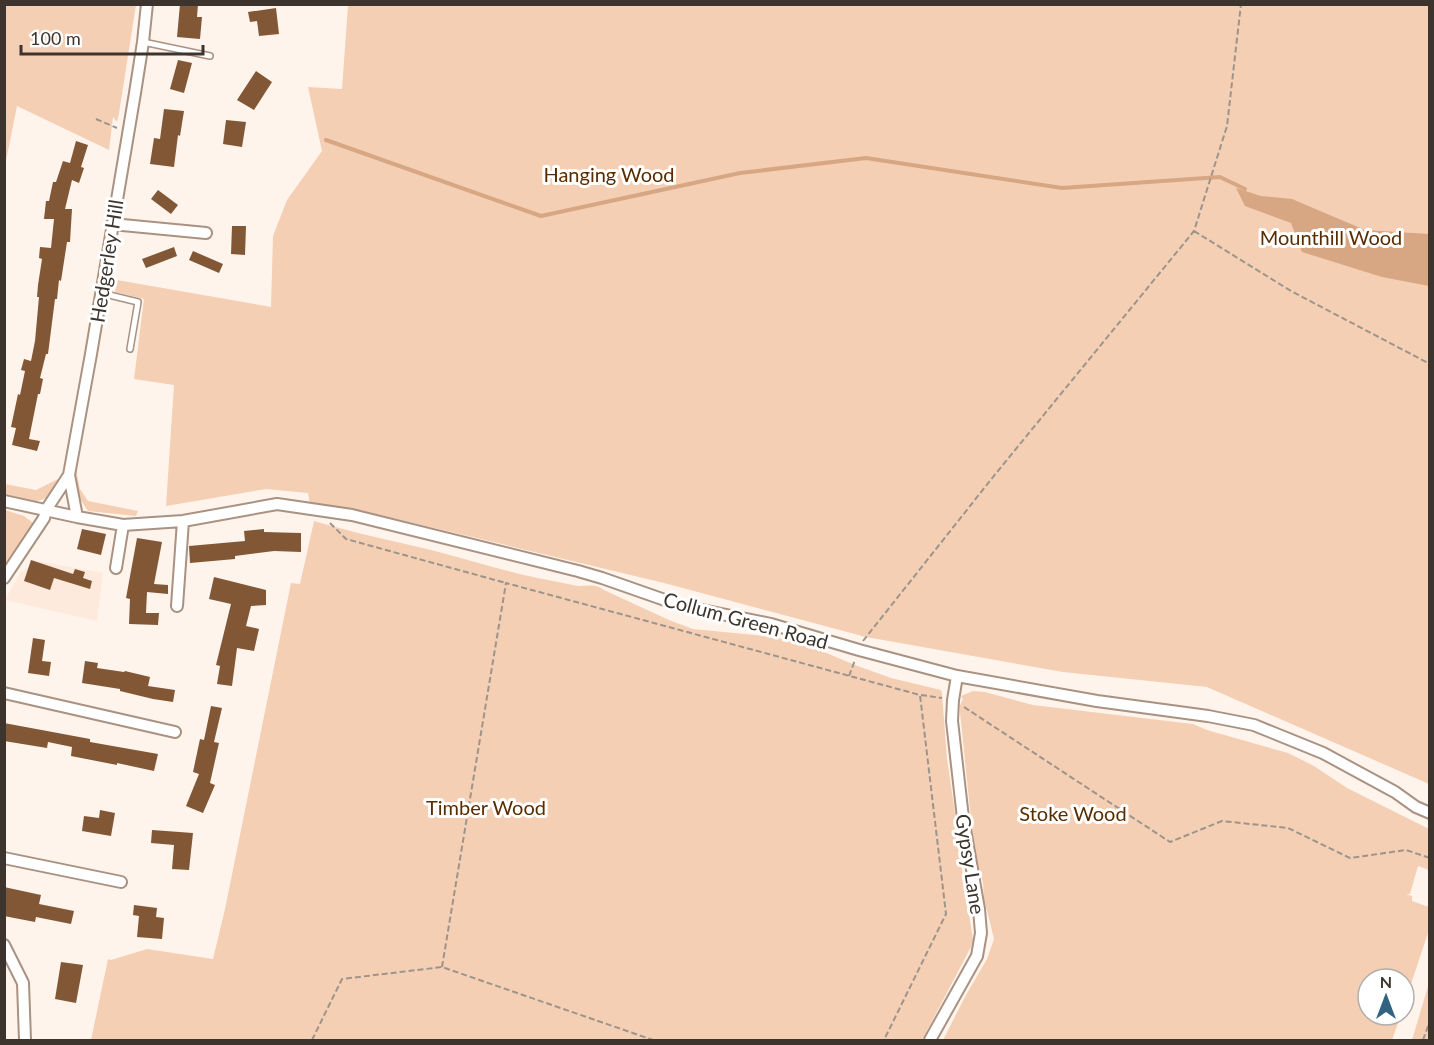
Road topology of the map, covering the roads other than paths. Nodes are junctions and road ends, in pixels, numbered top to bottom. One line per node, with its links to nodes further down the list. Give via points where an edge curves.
1 (147, 4): 2 (street, Hedgerley Hill)
2 (142, 42): 3 (lane); 4 (street, Hedgerley Hill)
3 (210, 56)
4 (112, 224): 5 (street); 6 (street, Hedgerley Hill)
5 (206, 233)
6 (101, 293): 7 (lane, via 138,302); 8 (street, Hedgerley Hill)
7 (130, 349)
8 (69, 475): 10 (street, Hedgerley Hill); 11 (street)
9 (4, 501): 10 (street, Collum Green Road)
10 (46, 510): 11 (street, Collum Green Road); 15 (street, Hedgerley Hill)
11 (77, 517): 13 (street, Collum Green Road)
12 (183, 521): 13 (street, Collum Green Road); 16 (street); 17 (street, Collum Green Road, via 277,504 352,515 602,578 682,606 771,624)
13 (123, 525): 14 (street)
14 (116, 568)
15 (4, 578)
16 (177, 606)
17 (957, 676): 20 (street, Collum Green Road, via 1254,724 1323,753); 25 (street, Gypsy Lane, via 952,720 981,933 976,956)
18 (4, 693): 19 (street)
19 (175, 732)
20 (1430, 813)
21 (4, 858): 22 (street)
22 (121, 882)
23 (4, 945): 24 (street, via 23,983)
24 (25, 1041)
25 (930, 1041)

